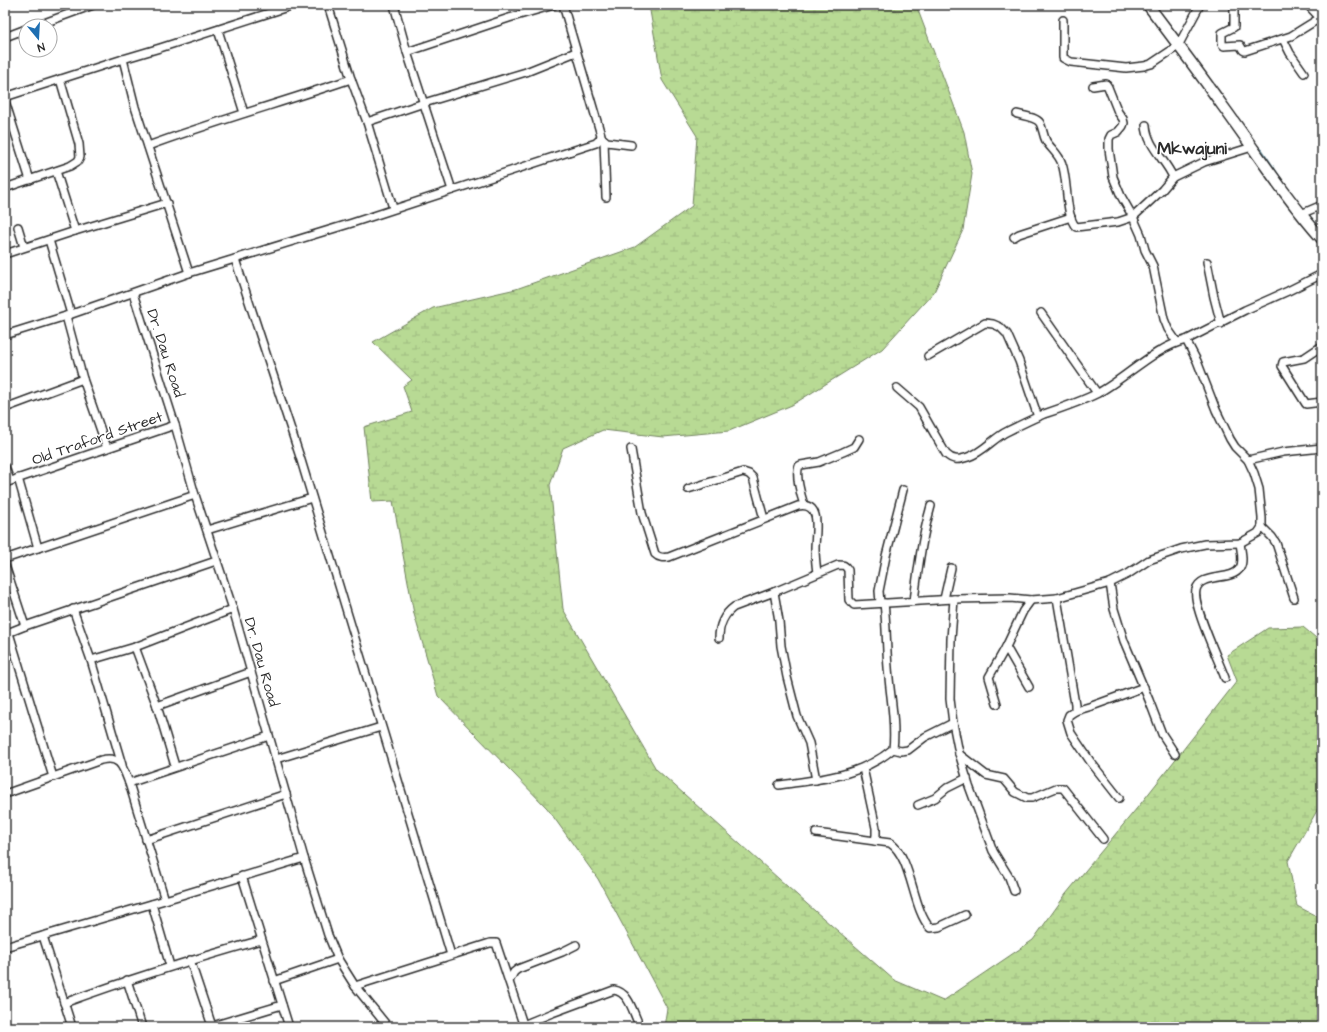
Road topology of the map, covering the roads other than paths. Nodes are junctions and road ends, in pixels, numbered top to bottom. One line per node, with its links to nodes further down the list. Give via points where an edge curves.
1 (93, 5): 12 (street)
2 (294, 5): 10 (street)
3 (328, 5): 24 (street)
4 (394, 5): 20 (street)
5 (554, 5): 20 (street)
6 (563, 5): 21 (street)
7 (1148, 5): 19 (main road)
8 (1200, 5): 19 (street)
9 (1308, 5): 13 (street)
10 (277, 8): 15 (street)
11 (1234, 9): 18 (street, via 1234,27 1222,33 1223,46 1240,45 1242,50 1247,50)
12 (58, 18)
13 (1321, 19): 18 (street)
14 (1064, 20): 19 (street, via 1063,58 1071,62 1126,68 1144,66)
15 (218, 30): 22 (street); 30 (street)
16 (18, 33): 17 (street)
17 (5, 37)
18 (1283, 39): 23 (street)
19 (1178, 46): 37 (main road)
20 (407, 52): 29 (street)
21 (576, 52): 29 (street, via 526,72); 34 (street)
22 (122, 59): 25 (street); 36 (street)
23 (1304, 73)
24 (352, 79): 30 (street); 32 (street)
25 (60, 80): 27 (street); 38 (street, via 81,153 78,161)
26 (1093, 86): 49 (street, via 1106,84 1123,119 1123,126 1109,139 1109,149 1117,188)
27 (5, 97)
28 (5, 100): 40 (street)
29 (424, 103): 32 (street); 42 (street)
30 (244, 113): 36 (street)
31 (1017, 114): 48 (street, via 1040,123 1046,140 1060,158 1066,176)
32 (367, 122): 46 (street)
33 (1146, 125): 39 (street, via 1151,142)
34 (602, 138): 35 (street, via 615,144); 42 (street, via 596,143); 43 (street)
35 (631, 145)
36 (148, 146): 44 (street)
37 (1252, 147): 39 (street, via 1204,162); 47 (main road)
38 (56, 171): 40 (street); 51 (street)
39 (1173, 177): 49 (street)
40 (30, 180): 41 (street)
41 (5, 188)
42 (452, 190): 46 (street)
43 (606, 197)
44 (167, 203): 51 (street); 59 (street)
45 (1322, 205): 47 (street)
46 (393, 208): 57 (street)
47 (1300, 214): 53 (main road)
48 (1071, 217): 49 (street, via 1073,224 1078,227 1118,222); 52 (street)
49 (1133, 217): 67 (street, via 1153,266 1164,319)
50 (18, 227): 55 (street)
51 (75, 231): 54 (street)
52 (1014, 237)
53 (1322, 239)
54 (49, 240): 55 (street); 63 (street)
55 (24, 247): 56 (street)
56 (5, 254)
57 (235, 259): 59 (street); 88 (street)
58 (1207, 262): 64 (street)
59 (189, 273): 61 (street)
60 (1322, 274): 64 (street)
61 (133, 293): 63 (street); 76 (street, Dr. Dau Road)
62 (1041, 314): 72 (street)
63 (68, 315): 65 (street); 70 (street)
64 (1221, 324): 66 (street)
65 (5, 335)
66 (1186, 340): 67 (street); 81 (street, via 1230,439)
67 (1178, 342): 72 (street)
68 (1322, 346): 73 (street, via 1304,358 1283,362 1282,366 1306,404)
69 (928, 356): 75 (street, via 985,323 1000,327 1005,330 1012,343)
70 (83, 379): 74 (street); 78 (street)
71 (897, 388): 75 (street, via 919,407 951,459 958,460 982,451 995,438)
72 (1097, 393): 75 (street)
73 (1322, 402)
74 (5, 408)
75 (1038, 417)
76 (175, 425): 78 (street, Old Traford Street); 87 (street, Dr. Dau Road)
77 (859, 440): 89 (street, via 854,447 843,452 819,462 799,466)
78 (107, 448): 83 (street, Old Traford Street)
79 (1322, 448): 81 (street, via 1283,452)
80 (631, 449): 91 (street, via 642,513 655,554 658,556 669,557)
81 (1248, 460): 92 (street, via 1259,489)
82 (5, 467): 84 (street)
83 (18, 478): 84 (street, Old Traford Street); 95 (street)
84 (8, 482)
85 (688, 489): 91 (street, via 743,472 749,474 753,478)
86 (904, 490): 109 (street, via 879,591)
87 (195, 495): 93 (street, Dr. Dau Road); 95 (street)
88 (312, 498): 93 (street); 126 (street)
89 (804, 505): 91 (street); 100 (street, via 811,508 816,522)
90 (931, 506): 108 (street, via 920,556)
91 (764, 519)
92 (1262, 528): 94 (street); 104 (street, via 1276,543)
93 (207, 530): 97 (street, Dr. Dau Road)
94 (1240, 543): 101 (street, via 1205,544 1181,549 1149,560); 119 (street, via 1240,568 1236,572 1205,580 1196,590 1198,607)
95 (38, 548): 96 (street)
96 (5, 559)
97 (216, 561): 110 (street); 111 (street, Dr. Dau Road)
98 (5, 565): 112 (street)
99 (951, 568): 105 (street)
100 (817, 573): 102 (street); 109 (street, via 838,565 846,566 851,603)
101 (1110, 583): 103 (street); 121 (street, via 1118,624)
102 (774, 592): 114 (street, via 728,611 721,624); 137 (street, via 787,677 809,743)
103 (1057, 598): 107 (street); 124 (street)
104 (1294, 598)
105 (944, 599): 106 (street); 108 (street)
106 (954, 599): 107 (street); 125 (street, via 950,699)
107 (1032, 600): 116 (street)
108 (914, 601): 109 (street)
109 (882, 603): 128 (street, via 887,628)
110 (73, 609): 112 (street); 117 (street)
111 (233, 609): 115 (street); 118 (street, Dr. Dau Road)
112 (25, 626): 113 (street)
113 (7, 634): 135 (street)
114 (719, 638)
115 (135, 647): 117 (street); 123 (street)
116 (1006, 647): 120 (street); 122 (street, via 989,677)
117 (91, 660): 132 (street)
118 (250, 672): 123 (street); 127 (street, Dr. Dau Road)
119 (1225, 678)
120 (1029, 687)
121 (1144, 687): 124 (street); 130 (street, via 1162,734)
122 (997, 704)
123 (157, 706): 133 (street)
124 (1075, 711): 142 (street, via 1067,720 1071,733)
125 (953, 723): 128 (street, via 925,737 908,750); 129 (street)
126 (381, 727): 131 (street); 158 (street)
127 (269, 736): 131 (street, Dr. Dau Road); 133 (street)
128 (893, 749): 134 (street)
129 (959, 754): 136 (street); 146 (street, via 986,775 1004,779 1015,792 1027,798 1063,788)
130 (1175, 754)
131 (276, 759): 141 (street, Dr. Dau Road)
132 (122, 766): 135 (street, via 107,758); 138 (street)
133 (175, 766): 138 (street)
134 (863, 768): 137 (street); 147 (street, via 876,828)
135 (53, 777): 140 (street)
136 (967, 778): 143 (street, via 947,788 935,798); 150 (street, via 992,851 1009,877)
137 (816, 780): 139 (street)
138 (128, 783): 145 (street)
139 (779, 785)
140 (5, 794)
141 (286, 794): 145 (street); 148 (street, Dr. Dau Road)
142 (1119, 798)
143 (918, 805)
144 (816, 833): 147 (street)
145 (146, 840): 151 (street)
146 (1103, 840)
147 (875, 841): 153 (street, via 890,843 899,851 923,917 930,928 939,927)
148 (304, 858): 149 (street); 159 (street, Dr. Dau Road)
149 (242, 876): 151 (street); 155 (street)
150 (1014, 891)
151 (165, 900): 152 (street)
152 (152, 904): 154 (street); 161 (street)
153 (965, 915)
154 (43, 936): 157 (street); 166 (street)
155 (261, 940): 160 (street); 163 (street)
156 (576, 945): 164 (street, via 518,969)
157 (5, 947)
158 (451, 955): 164 (street, via 496,943); 165 (street)
159 (338, 959): 163 (street); 165 (street, Dr. Dau Road)
160 (190, 960): 161 (street); 172 (street)
161 (170, 966): 162 (street)
162 (127, 980): 166 (street); 171 (street)
163 (274, 981): 167 (street)
164 (509, 981): 169 (street)
165 (355, 986): 174 (street, Dr. Dau Road)
166 (64, 1003): 170 (street)
167 (282, 1005): 172 (street); 173 (street)
168 (636, 1020): 169 (street, via 625,996 614,990)
169 (523, 1026)
170 (72, 1027)
171 (142, 1027)
172 (210, 1027)
173 (289, 1027)
174 (388, 1027)

